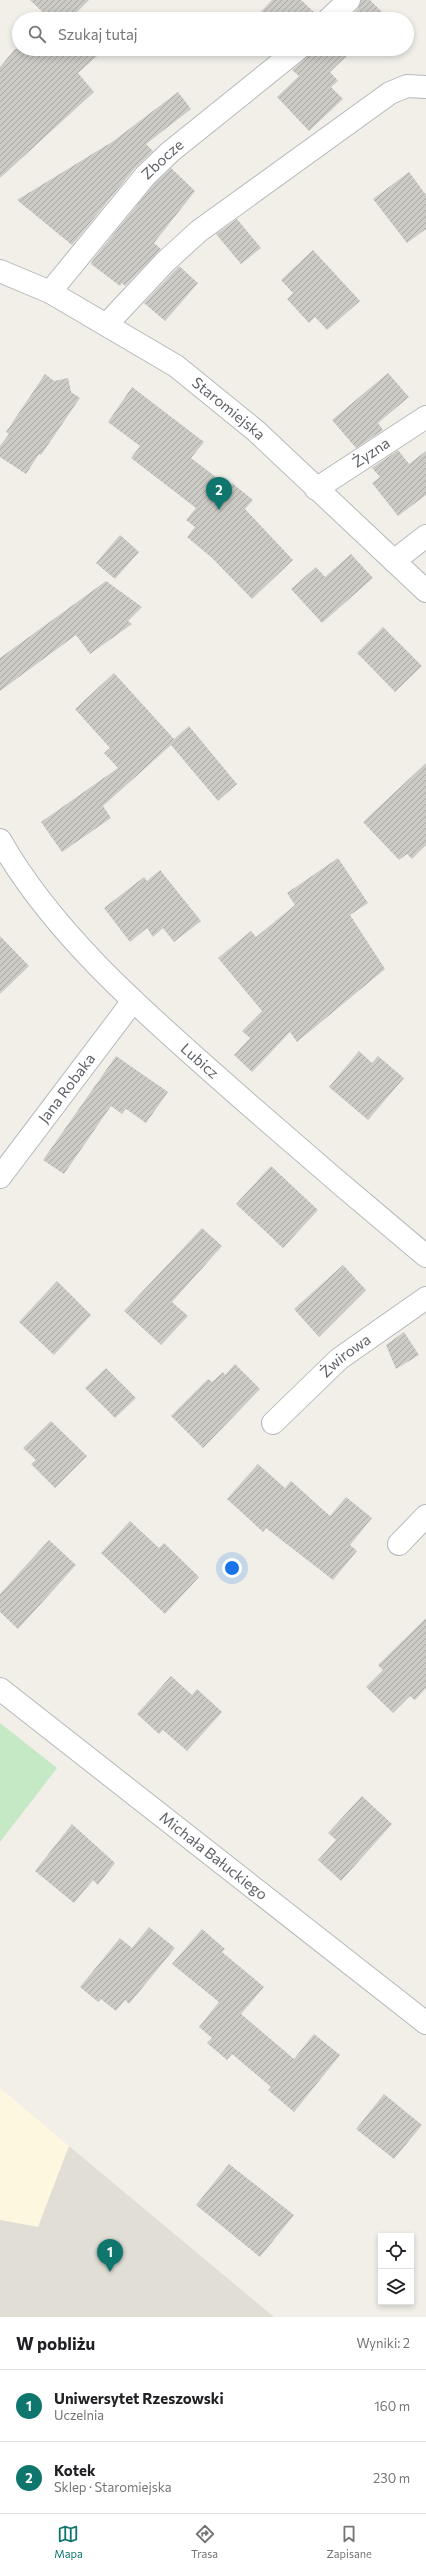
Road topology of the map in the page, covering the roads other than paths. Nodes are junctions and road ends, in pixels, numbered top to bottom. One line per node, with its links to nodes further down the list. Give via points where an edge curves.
1 (349, 0): 2 (street)
2 (336, 12)
3 (289, 56): 6 (street, Zbocze, via 170,152 145,176)
4 (426, 87): 7 (street, via 407,86 390,93 205,226 165,262)
5 (0, 270): 6 (street, Staromiejska)
6 (50, 292): 7 (street, Staromiejska)
7 (108, 324): 9 (street, Staromiejska, via 176,366 256,431)
8 (426, 417): 9 (street, Żyzna)
9 (316, 489): 11 (street, Staromiejska)
10 (426, 536): 11 (street)
11 (394, 561): 12 (street, Staromiejska)
12 (426, 591)
13 (0, 840): 14 (street, Lubicz, via 50,913)
14 (133, 1001): 15 (street, Jana Robaka); 16 (street, Lubicz, via 327,1174)
15 (0, 1176)
16 (426, 1256)
17 (426, 1298): 18 (street, Żwirowa, via 339,1359)
18 (273, 1423)
19 (426, 1516): 20 (street)
20 (400, 1544)
21 (0, 1689): 22 (street, Michała Bałuckiego)
22 (426, 2023)

